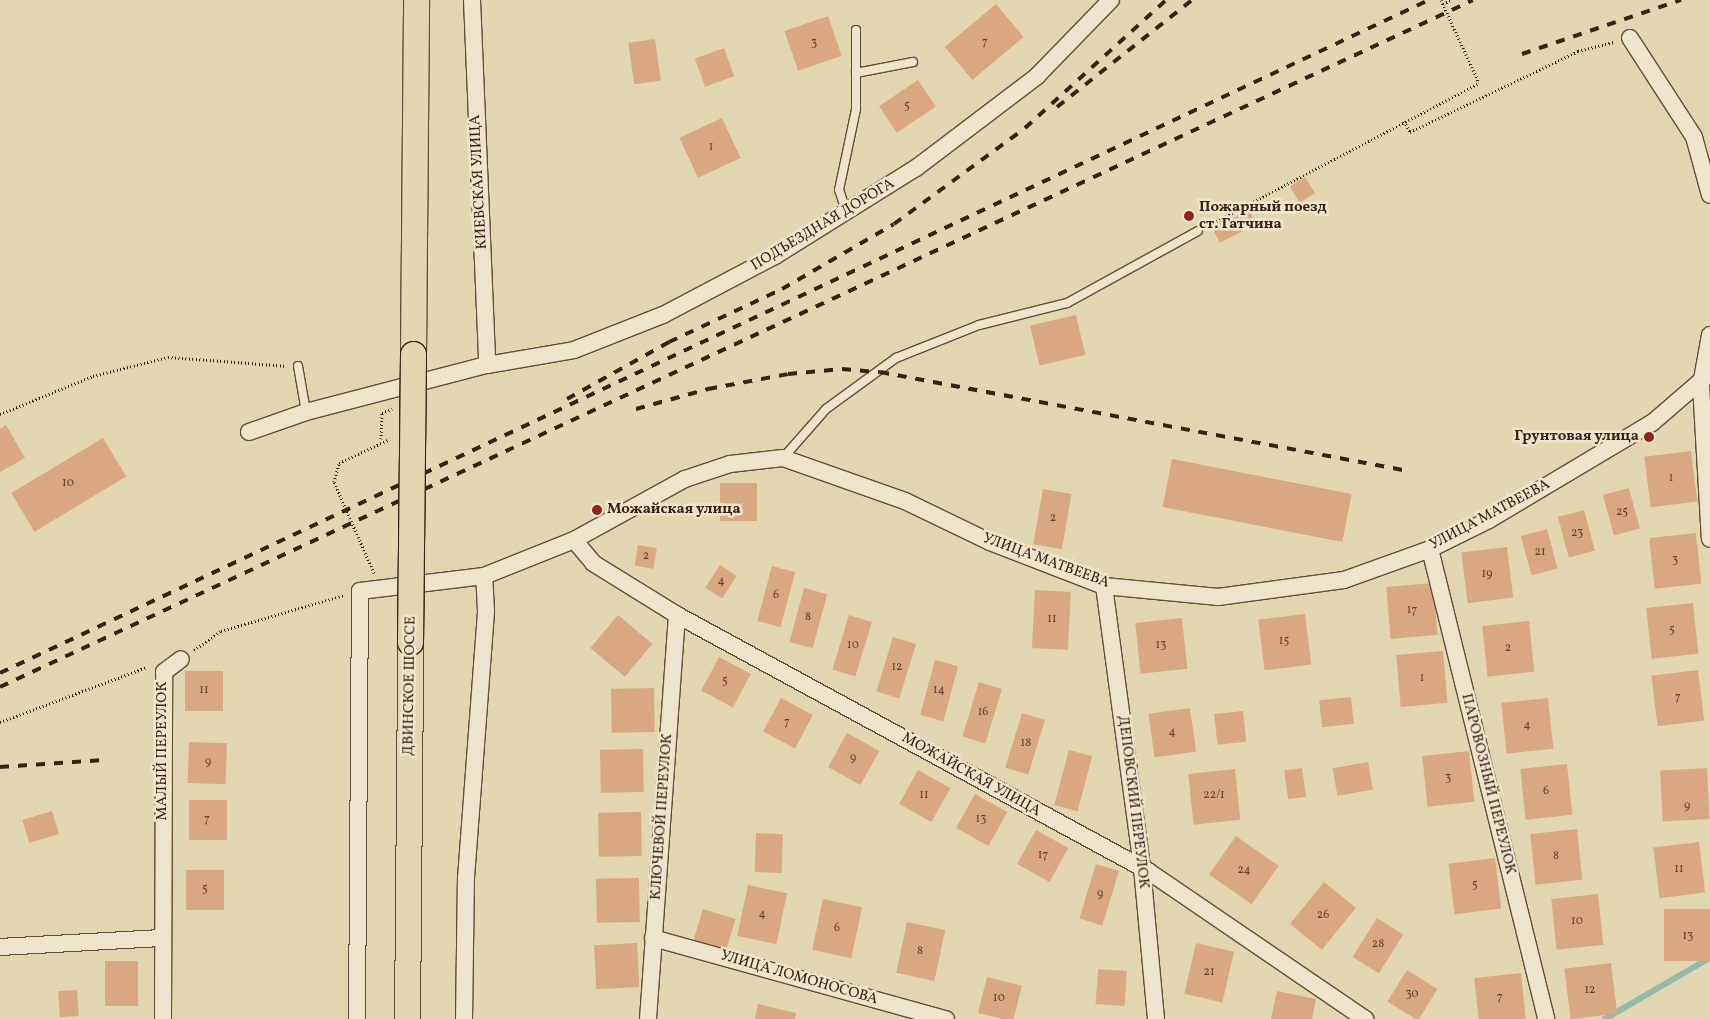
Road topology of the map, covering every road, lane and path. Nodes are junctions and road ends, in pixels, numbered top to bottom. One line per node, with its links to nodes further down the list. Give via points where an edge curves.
1 (416, 0): 39 (main road, ДВИНСКОЕ ШОССЕ, bridge)
2 (472, 0): 15 (street, КИЕВСКАЯ УЛИЦА)
3 (1111, 0): 12 (street, ПОДЪЕЗДНАЯ ДОРОГА, via 1037,76 984,119)
4 (1451, 0): 5 (path)
5 (1442, 2): 10 (path, bridge, via 1479,83)
6 (856, 30): 9 (lane)
7 (1630, 38): 10 (path, via 1578,51 1410,132); 11 (street, via 1694,137)
8 (914, 62): 9 (lane)
9 (856, 73): 12 (lane, via 856,109 839,190)
10 (1404, 121): 13 (path)
11 (1710, 195)
12 (846, 211): 15 (street, ПОДЪЕЗДНАЯ ДОРОГА, via 663,316 574,350)
13 (1198, 230): 22 (lane, via 1067,303 979,324 896,358 826,409)
14 (1710, 335): 17 (street)
15 (487, 365): 18 (street, ПОДЪЕЗДНАЯ ДОРОГА)
16 (298, 366): 18 (lane); 19 (path, via 168,357 93,376)
17 (1706, 379): 23 (street); 25 (street, УЛИЦА МАТВЕЕВА, via 1652,424 1489,520)
18 (306, 412): 20 (street, ПОДЪЕЗДНАЯ ДОРОГА)
19 (0, 414)
20 (248, 432)
21 (390, 439): 26 (path, via 339,463 334,482 375,574)
22 (783, 458): 24 (street, УЛИЦА МАТВЕЕВА, via 730,464 685,479); 28 (street, УЛИЦА МАТВЕЕВА, via 905,502 990,542)
23 (1710, 539)
24 (574, 540): 27 (street, УЛИЦА МАТВЕЕВА); 30 (street, МОЖАЙСКАЯ УЛИЦА, via 593,563)
25 (1430, 549): 28 (street, УЛИЦА МАТВЕЕВА, via 1344,580 1218,597); 45 (street, ПАРОВОЗНЫЙ ПЕРЕУЛОК)
26 (384, 573)
27 (484, 576): 29 (street); 40 (street, via 486,611 466,878)
28 (1104, 586): 33 (street, ДЕПОВСКИЙ ПЕРЕУЛОК)
29 (360, 591): 31 (path, via 221,632); 38 (street)
30 (677, 615): 33 (street, МОЖАЙСКАЯ УЛИЦА); 35 (street, КЛЮЧЕВОЙ ПЕРЕУЛОК)
31 (181, 659): 32 (path, via 163,661); 34 (street, МАЛЫЙ ПЕРЕУЛОК, via 164,672)
32 (0, 722)
33 (1142, 868): 43 (street, ДЕПОВСКИЙ ПЕРЕУЛОК); 44 (street, МОЖАЙСКАЯ УЛИЦА)
34 (163, 938): 36 (street); 37 (street, МАЛЫЙ ПЕРЕУЛОК)
35 (653, 938): 41 (street, КЛЮЧЕВОЙ ПЕРЕУЛОК); 42 (street, УЛИЦА ЛОМОНОСОВА)
36 (0, 947)
37 (163, 1019)
38 (357, 1019)
39 (407, 1019)
40 (464, 1019)
41 (648, 1019)
42 (946, 1019)
43 (1156, 1019)
44 (1365, 1019)
45 (1546, 1019)

